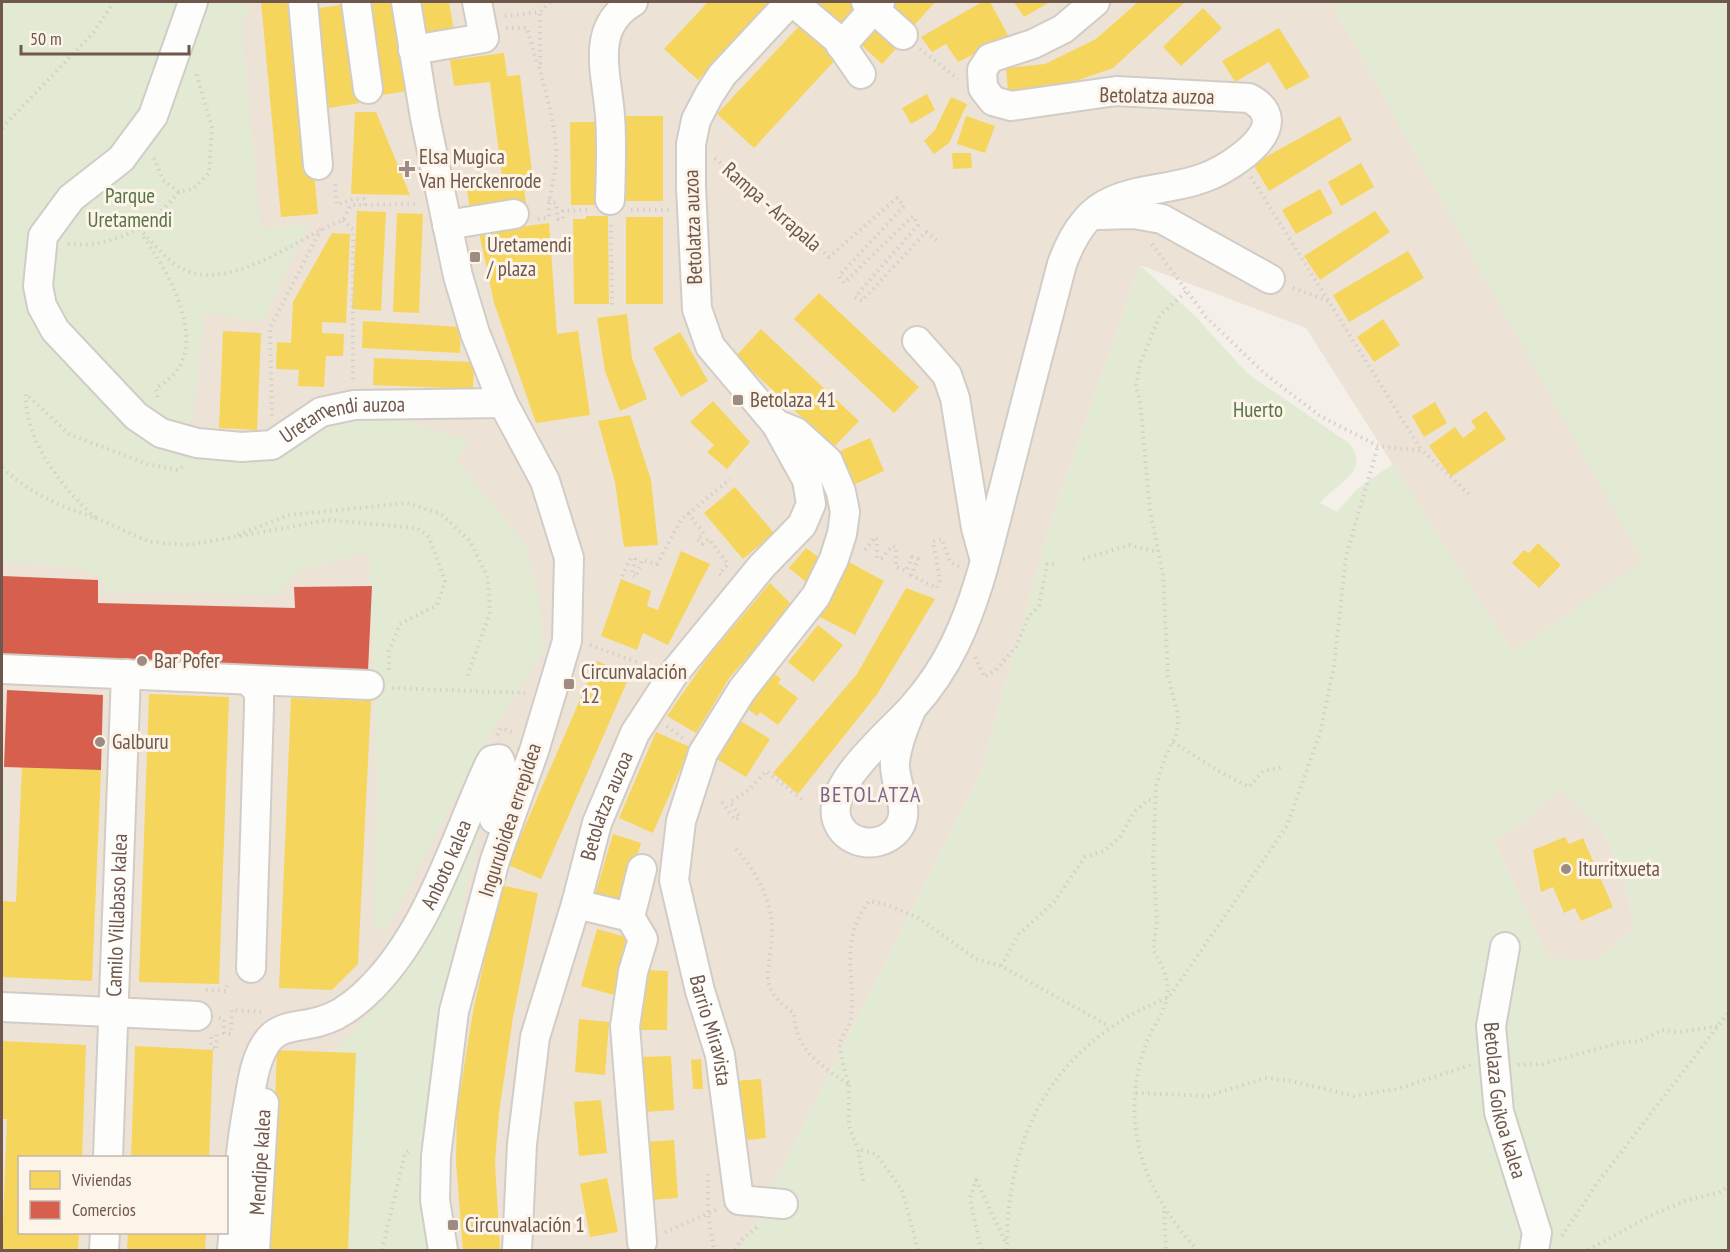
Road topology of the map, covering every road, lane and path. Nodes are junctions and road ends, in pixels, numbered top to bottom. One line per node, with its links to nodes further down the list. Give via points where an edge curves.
1 (114, 2): 21 (path, via 93,33)
2 (193, 2): 13 (street, Uretamendi auzoa)
3 (303, 2): 25 (street)
4 (356, 2): 20 (street)
5 (405, 2): 16 (street)
6 (550, 2): 11 (path)
7 (633, 2): 27 (street, via 619,10 608,26 603,50 610,115)
8 (792, 2): 15 (street); 46 (street, Betolatza auzoa, via 722,75 696,120 691,154 697,309 710,346)
9 (1095, 2): 24 (street, Betolatza auzoa, via 1063,29 990,58 982,70 983,88 993,100 1011,106 1116,91 1249,98 1261,105 1268,117 1267,131)
10 (873, 4): 14 (street); 15 (street)
11 (540, 12): 12 (path); 17 (path)
12 (486, 17): 16 (street, via 484,38); 17 (path, via 527,28)
13 (182, 33): 22 (street, Uretamendi auzoa, via 153,116); 26 (path, via 212,128 213,152 210,173 202,183)
14 (903, 35): 19 (path)
15 (841, 46): 18 (street)
16 (413, 50): 29 (street)
17 (538, 63): 27 (path, via 556,146 548,201 556,203 558,219 563,219 563,210)
18 (861, 74)
19 (957, 80)
20 (368, 89)
21 (2, 128)
22 (142, 130): 26 (path, via 163,180); 36 (street, Uretamendi auzoa, via 121,159 71,198)
23 (711, 154): 37 (path, Rampa - Arrapala, via 829,257 897,198 904,206 838,276 844,283 913,216 918,225 855,297 862,301 926,232)
24 (1238, 156): 32 (street, Betolatza auzoa, via 1207,177 1112,201); 40 (path)
25 (318, 165)
26 (179, 192): 35 (path)
27 (610, 205): 28 (path, via 616,200 616,211); 41 (path)
28 (672, 210)
29 (445, 214): 30 (street); 33 (path, via 351,205); 43 (street, via 475,333)
30 (514, 214)
31 (1127, 214): 32 (street); 38 (street, via 1162,219); 39 (path)
32 (1091, 215): 62 (street, Betolatza auzoa, via 1072,238 1062,264)
33 (343, 220): 34 (path); 44 (path, via 353,230)
34 (321, 228): 35 (path, via 249,266 223,275 203,275 172,262); 47 (path, via 270,328)
35 (139, 229): 36 (path, via 110,242); 45 (path, via 162,265 183,311 183,356 174,373 156,389)
36 (42, 242): 47 (street, Uretamendi auzoa, via 38,286 42,306 55,330 136,416 161,433 197,443)
37 (940, 243)
38 (1270, 279): 40 (path)
39 (1186, 292): 48 (path, via 1264,373 1320,416); 58 (path, via 1160,315 1140,364 1136,386)
40 (1329, 302): 49 (path)
41 (612, 307)
42 (917, 341): 62 (street, via 947,375 955,398 976,528)
43 (503, 403): 44 (street, Uretamendi auzoa); 64 (street, Ingurubidea errepidea, via 545,481 569,558)
44 (354, 405): 47 (street, Uretamendi auzoa, via 321,412)
45 (160, 412)
46 (776, 424): 68 (street, Betolatza auzoa, via 807,480 811,504 802,525 762,566); 77 (street, Betolatza auzoa, via 796,432 828,461 841,492 842,534 816,596 742,690)
47 (272, 445)
48 (1378, 446): 49 (path); 92 (path, via 1346,556 1334,666 1320,733 1287,826)
49 (1422, 452): 53 (path)
50 (191, 460): 55 (path, via 178,470 147,464 69,434 26,394 28,412 44,456 69,492)
51 (2, 468): 55 (path, via 55,505)
52 (730, 479): 54 (path)
53 (1472, 497)
54 (688, 513): 59 (path, via 704,534 697,539 702,544 709,538); 63 (path, via 657,564 642,560 636,577 632,575 635,559 631,558)
55 (96, 518): 56 (path, via 150,542 190,545)
56 (230, 538): 69 (path, via 289,514 407,503 441,514 470,542 488,578 490,612); 71 (path, via 328,520 417,528 429,537 445,581 437,605 400,624)
57 (857, 552): 62 (path, via 863,552 875,537 877,558 896,547 896,567 906,570 912,557 918,560 911,575 937,588 940,580 933,541 942,539 950,562)
58 (1158, 552): 60 (path, via 1129,545); 76 (path, via 1163,575 1168,676 1178,715 1178,733)
59 (721, 554)
60 (1083, 560)
61 (1057, 564): 67 (path, via 1047,564 1039,606 1029,617 1016,647 995,671)
62 (974, 565): 74 (street, Betolatza auzoa, via 969,610 955,644)
63 (622, 576)
64 (567, 637): 68 (path, via 649,665); 73 (street, Ingurubidea errepidea)
65 (2, 669): 66 (street)
66 (126, 674): 70 (street); 96 (street, Camilo Villabaso kalea)
67 (984, 677)
68 (671, 679): 85 (street, Betolatza auzoa, via 635,734 597,823)
69 (466, 680)
70 (249, 682): 71 (street); 90 (street, via 259,692 260,705)
71 (379, 686)
72 (415, 689): 73 (path)
73 (550, 693): 87 (street, Ingurubidea errepidea)
74 (911, 710)
75 (658, 720): 77 (path)
76 (1173, 742): 78 (path, via 1249,787 1263,771); 79 (path, via 1156,786)
77 (704, 753): 83 (street, Betolatza auzoa, via 681,821)
78 (1284, 767)
79 (1155, 800): 89 (path, via 1148,800 1134,812 1120,837 1104,850 1085,857 1054,902 1019,934); 92 (path, via 1153,861 1157,921 1153,950 1165,969)
80 (804, 801): 81 (path, via 766,771 749,790 730,802 740,817 735,820)
81 (722, 802)
82 (736, 849): 102 (path, via 766,894 772,931 767,985 777,1002 794,1013 794,1030 810,1057)
83 (676, 865): 109 (street, Barrio Miravista, via 674,880 682,922 720,1055)
84 (642, 869): 86 (street)
85 (576, 904): 86 (street); 122 (street, Betolatza auzoa, via 535,1037 520,1164)
86 (630, 917): 114 (street, via 643,939 633,972 625,1026)
87 (474, 935): 101 (street, Anboto kalea, via 473,902 503,775 499,759 489,765 443,879 393,963 347,1008 323,1021 284,1028 271,1036); 121 (street, Ingurubidea errepidea, via 454,1011 436,1156 435,1200)
88 (1505, 947): 100 (street, Betolaza Goikoa kalea, via 1491,1026)
89 (1001, 966): 98 (path); 102 (path, via 976,959 917,917 870,901 850,942 851,1021 840,1042)
90 (251, 968)
91 (227, 986): 93 (path, via 226,991)
92 (1169, 997): 98 (path); 103 (path, via 1140,1062)
93 (207, 1004): 95 (path, via 218,1018 224,1019 224,1033 231,1034 232,1010); 96 (street)
94 (2, 1007): 96 (street)
95 (263, 1012)
96 (114, 1013): 106 (street, Camilo Villabaso kalea)
97 (1728, 1013): 99 (path)
98 (1109, 1026): 115 (path, via 1048,1089 1032,1119 1011,1180)
99 (1719, 1026): 100 (path, via 1678,1032 1662,1030 1640,1041 1618,1043 1543,1064); 116 (path)
100 (1495, 1066): 103 (path, via 1467,1065 1397,1089 1354,1096 1265,1078 1208,1096); 116 (street, Betolaza Goikoa kalea, via 1499,1112 1537,1233)
101 (254, 1074): 118 (street, Mendipe kalea, via 238,1158); 119 (street, Mendipe kalea, via 262,1086 264,1100)
102 (849, 1085): 105 (path, via 849,1126)
103 (1136, 1093): 110 (path, via 1134,1114 1140,1160)
104 (420, 1145): 120 (path, via 405,1153)
105 (858, 1149): 107 (path); 125 (path, via 876,1154 902,1190)
106 (108, 1156)
107 (863, 1181)
108 (1728, 1187): 130 (path, via 1652,1215)
109 (739, 1200): 111 (path); 112 (street)
110 (1164, 1208): 128 (path); 129 (path)
111 (708, 1214): 114 (path); 123 (path)
112 (775, 1214): 124 (path, via 740,1241)
113 (105, 1234): 117 (street)
114 (642, 1242)
115 (1007, 1244): 126 (path, via 976,1180 970,1198); 127 (path)
116 (1546, 1247)
117 (104, 1251)
118 (232, 1251)
119 (255, 1251)
120 (382, 1251)
121 (443, 1251)
122 (517, 1251)
123 (714, 1251)
124 (736, 1251)
125 (918, 1251)
126 (981, 1251)
127 (1007, 1251)
128 (1166, 1251)
129 (1197, 1251)
130 (1588, 1251)

